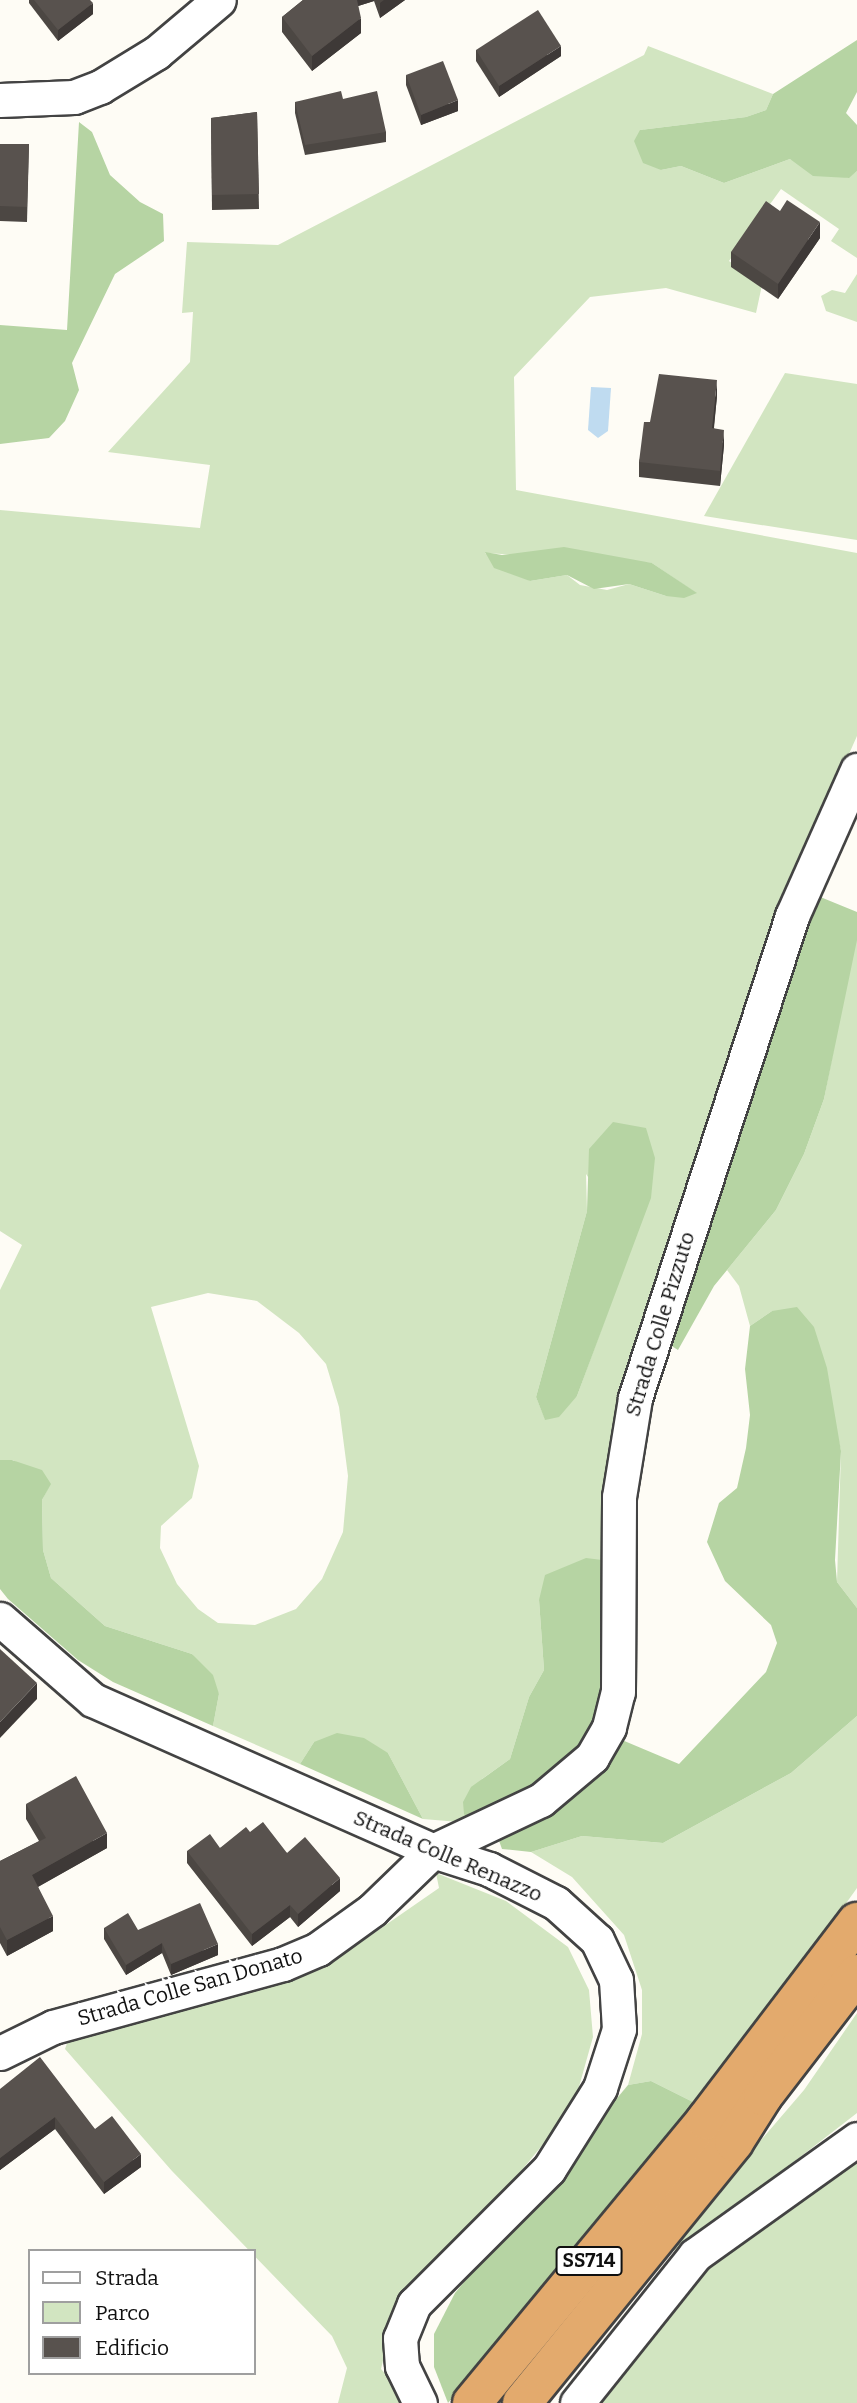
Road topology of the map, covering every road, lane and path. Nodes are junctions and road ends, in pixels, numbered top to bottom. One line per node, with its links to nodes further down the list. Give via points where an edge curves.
1 (219, 0): 2 (street, via 156,53 100,86 74,97)
2 (0, 100)
3 (857, 770): 5 (street, Strada Colle Pizzuto, via 792,916 635,1398 622,1459 619,1670 609,1727 592,1757 569,1781 541,1800)
4 (0, 1619): 5 (street, Strada Colle Renazzo, via 93,1700)
5 (433, 1851): 9 (street, Strada Colle San Donato, via 372,1910 318,1949 283,1964 53,2027); 12 (street, Strada Colle Renazzo, via 489,1869 556,1903 597,1940 616,1980 619,2029 600,2088 549,2169 414,2304 400,2338 402,2366)
6 (857, 1922): 10 (highway, SS714)
7 (857, 1974): 10 (highway, SS714, via 763,2096)
8 (857, 1997): 10 (highway, via 773,2104)
9 (0, 2053)
10 (720, 2131): 13 (highway, SS714); 14 (highway, SS714)
11 (857, 2139): 15 (street, via 695,2255)
12 (420, 2403)
13 (472, 2403)
14 (522, 2403)
15 (577, 2403)

